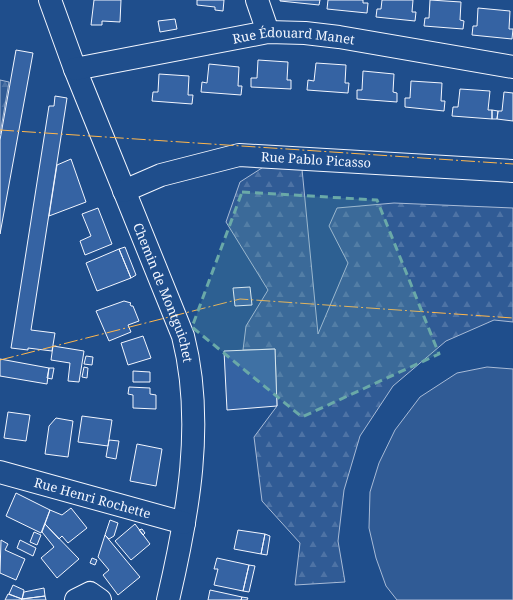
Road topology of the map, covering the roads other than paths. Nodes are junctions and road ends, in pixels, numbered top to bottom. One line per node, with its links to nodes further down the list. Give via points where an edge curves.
1 (50, 0): 5 (street, Chemin de Montguichet)
2 (257, 0): 3 (street)
3 (268, 32): 4 (street, Rue Édouard Manet, via 339,37); 5 (street, Rue Édouard Manet)
4 (513, 67)
5 (75, 69): 7 (street, Chemin de Montguichet)
6 (513, 171): 7 (street, Rue Pablo Picasso, via 239,156 161,175)
7 (124, 191): 9 (street, Chemin de Montguichet, via 183,336 189,359 193,413 192,448)
8 (1, 477): 9 (street, Rue Henri Rochette)
9 (184, 523): 12 (street, Chemin de Montguichet)
10 (76, 600): 11 (street, via 90,593)
11 (100, 600)
12 (168, 600)

